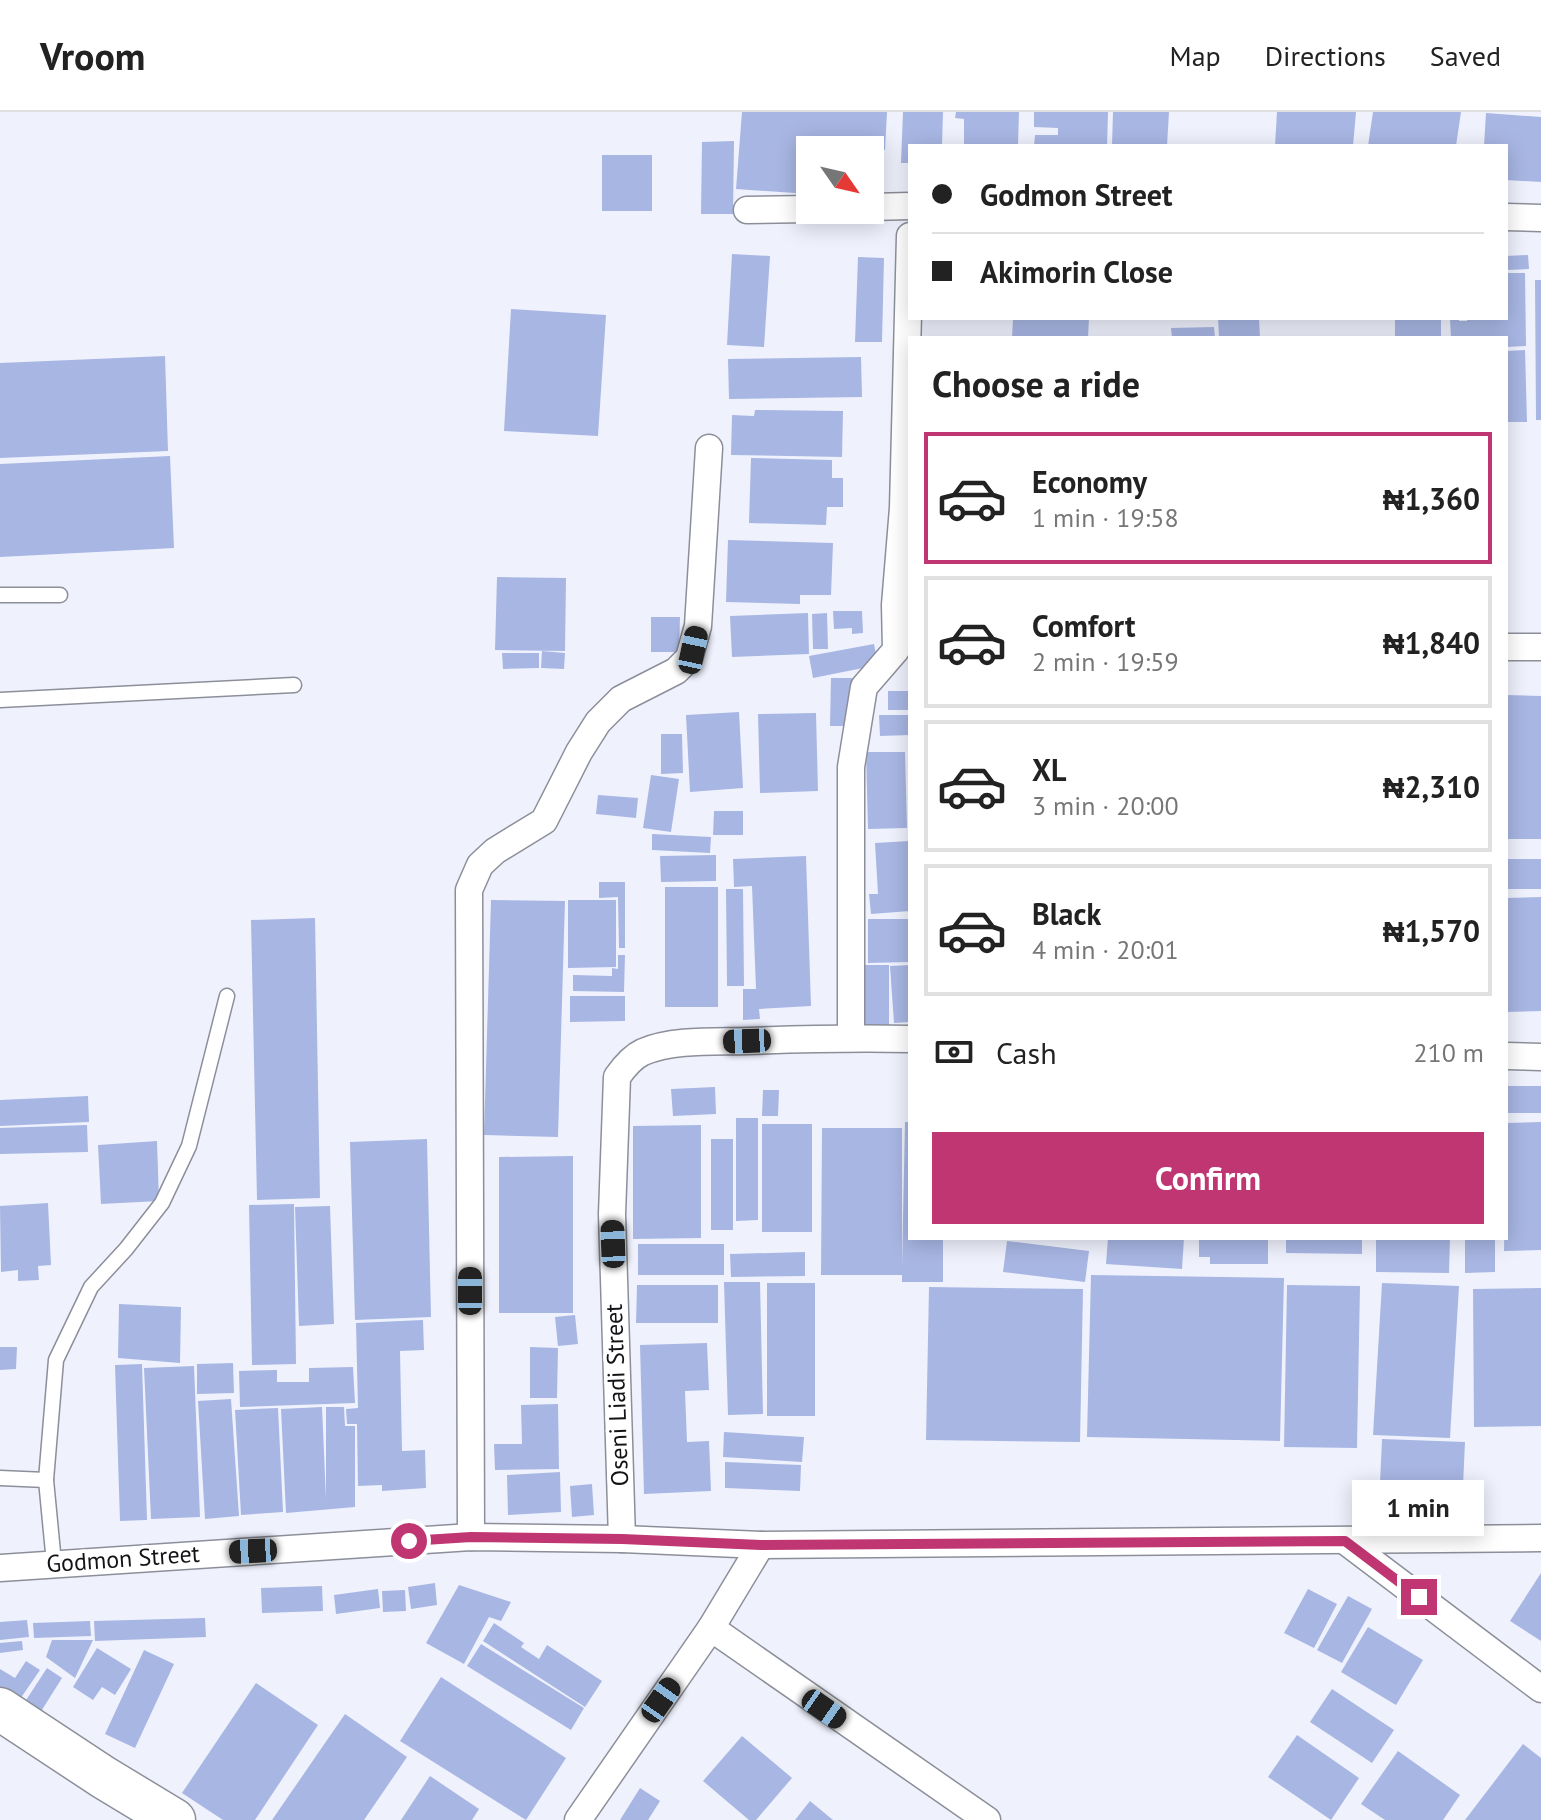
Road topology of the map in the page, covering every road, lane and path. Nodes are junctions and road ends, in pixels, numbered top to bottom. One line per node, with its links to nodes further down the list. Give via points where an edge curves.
1 (908, 206): 2 (street)
2 (884, 207)
3 (796, 209): 4 (street)
4 (747, 210)
5 (1508, 217): 6 (street)
6 (1541, 218)
7 (908, 314): 13 (street, via 895,605)
8 (709, 448): 23 (street, via 698,626 689,658 676,671 621,699 598,722 544,821 495,851 480,865 469,890)
9 (0, 595): 10 (lane)
10 (60, 595)
11 (1508, 647): 12 (street)
12 (1541, 647)
13 (903, 650): 17 (street, via 864,687 852,753)
14 (294, 685): 15 (lane)
15 (0, 700)
16 (227, 996): 22 (lane, via 189,1146 162,1203 91,1287 56,1360)
17 (851, 1038): 18 (street, Oseni Liadi Street); 25 (street, Oseni Liadi Street, via 659,1047 639,1054 617,1077 612,1214)
18 (908, 1039)
19 (1508, 1056): 20 (street)
20 (1541, 1057)
21 (0, 1478): 22 (lane)
22 (46, 1480): 28 (lane)
23 (471, 1537): 25 (street, Godmon Street); 28 (street, Godmon Street)
24 (1541, 1538): 26 (street, Godmon Street)
25 (622, 1539): 27 (street, Godmon Street)
26 (1345, 1541): 27 (street, Godmon Street); 31 (street)
27 (761, 1545): 30 (street)
28 (54, 1563): 29 (street, Godmon Street)
29 (0, 1568)
30 (711, 1628): 36 (street); 37 (street)
31 (1541, 1689)
32 (0, 1709): 34 (main road)
33 (0, 1733): 34 (main road)
34 (103, 1777): 35 (main road)
35 (174, 1820)
36 (578, 1820)
37 (987, 1820)

